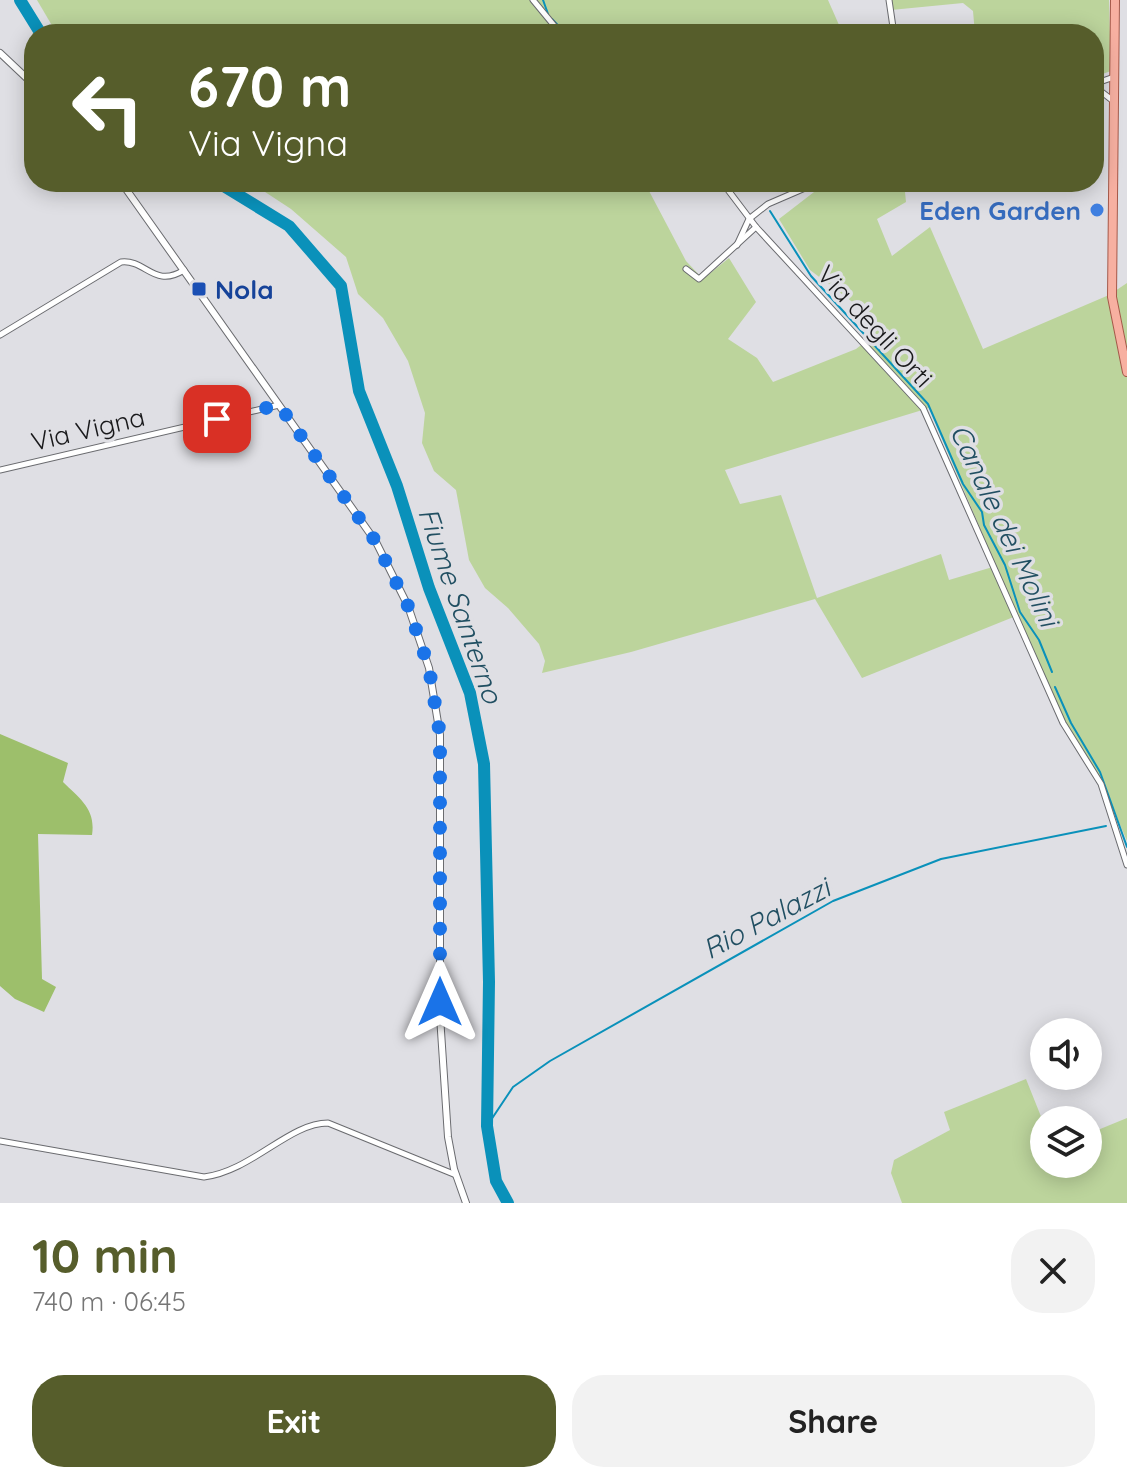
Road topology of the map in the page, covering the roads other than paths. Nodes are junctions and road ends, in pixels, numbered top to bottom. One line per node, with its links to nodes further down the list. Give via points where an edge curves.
1 (533, 0): 4 (street)
2 (889, 0): 5 (street)
3 (1115, 0): 8 (main road)
4 (553, 24)
5 (893, 24)
6 (0, 53): 7 (street)
7 (24, 76)
8 (1115, 76): 9 (street); 11 (main road)
9 (1104, 82)
10 (1104, 87): 11 (street)
11 (1114, 88): 13 (main road)
12 (1104, 93): 13 (street)
13 (1114, 101): 23 (main road, via 1112,297)
14 (128, 192): 21 (street)
15 (729, 192): 17 (street, Via degli Orti)
16 (796, 192): 17 (street)
17 (749, 219): 18 (street, Via degli Orti); 19 (street)
18 (756, 227): 19 (street); 26 (street, Via degli Orti, via 923,408 1063,723 1101,784)
19 (737, 245): 20 (street, via 699,279)
20 (686, 269)
21 (184, 270): 22 (street, via 161,277 121,262); 24 (street)
22 (0, 335)
23 (1127, 372)
24 (279, 405): 25 (street, Via Vigna); 28 (street, via 376,542 408,606 429,668 440,735 440,1016 448,1137)
25 (0, 470)
26 (1127, 865)
27 (0, 1141): 28 (street, via 204,1177 223,1175 257,1158 302,1128 328,1123)
28 (457, 1176): 29 (street)
29 (466, 1203)

